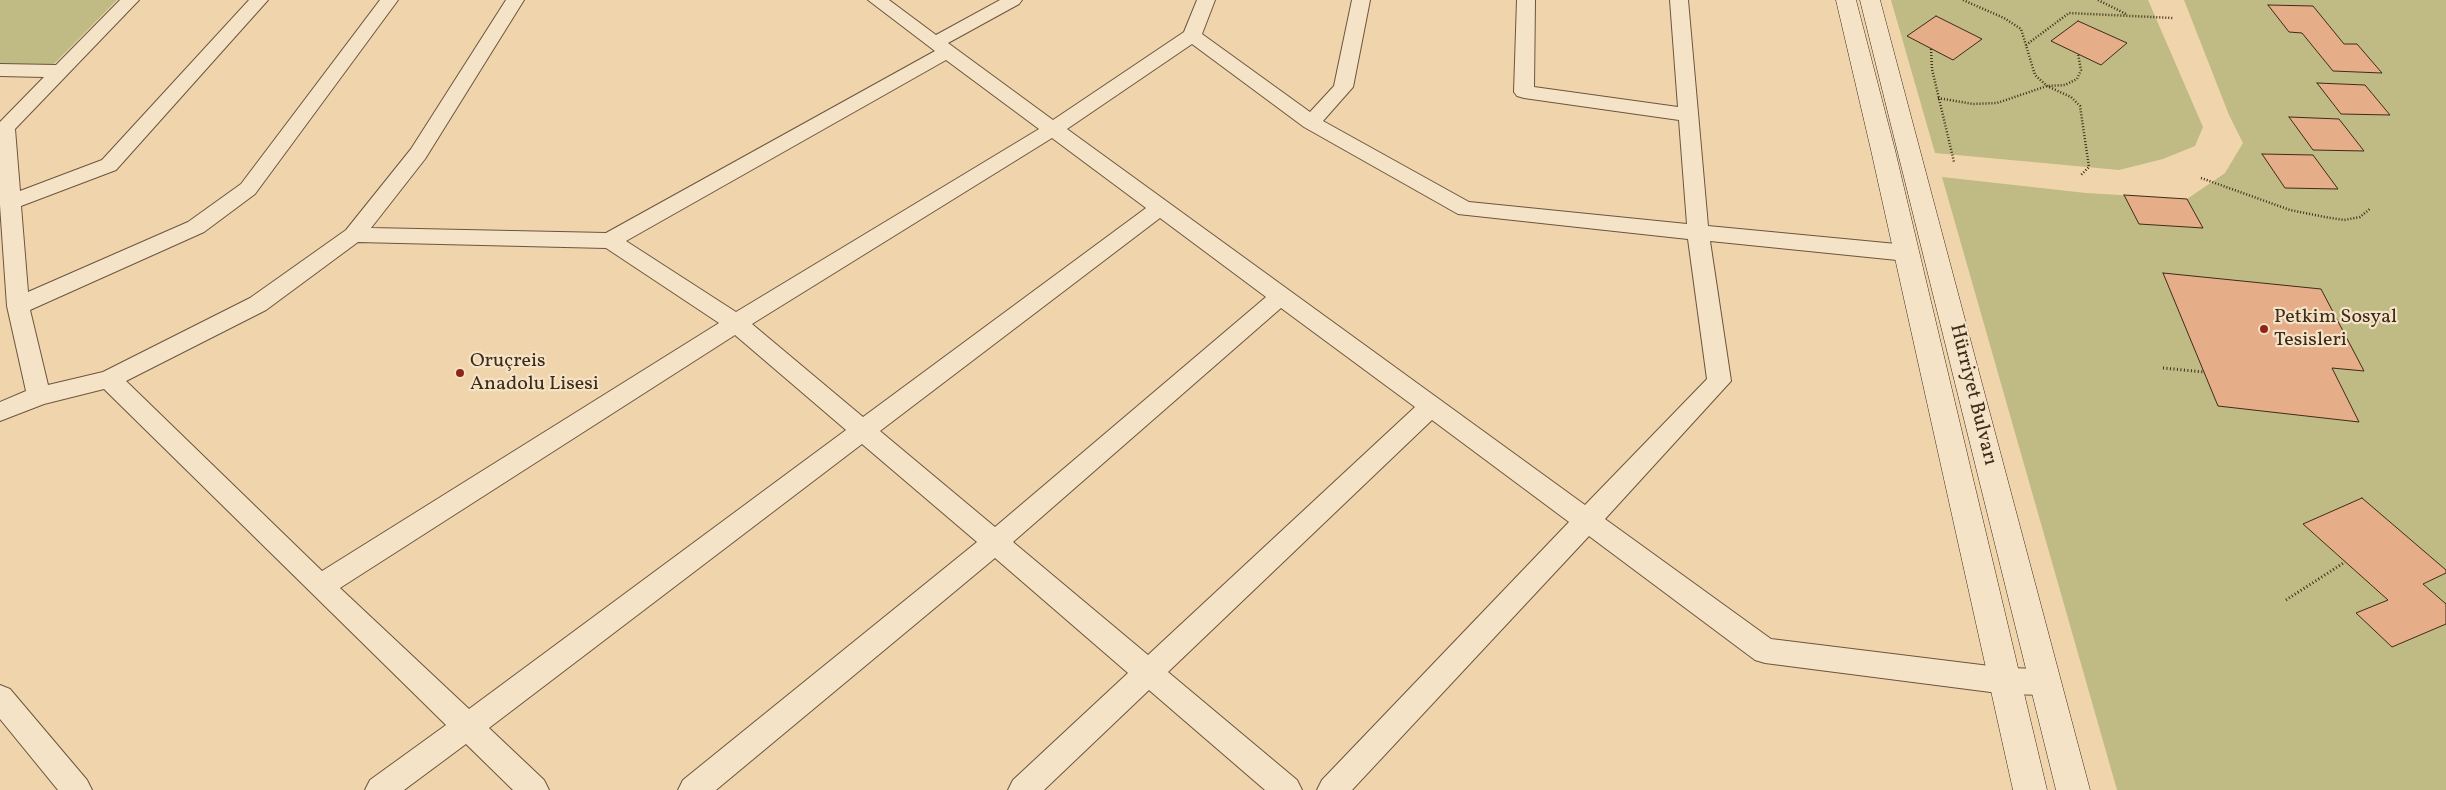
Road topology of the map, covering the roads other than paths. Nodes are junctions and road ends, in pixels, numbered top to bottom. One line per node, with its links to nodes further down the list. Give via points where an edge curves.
1 (130, 0): 16 (street)
2 (258, 0): 21 (street, via 109,164)
3 (389, 0): 28 (street, via 248,189 196,227)
4 (515, 0): 24 (street, via 418,154)
5 (877, 0): 14 (street)
6 (1013, 0): 14 (street)
7 (1206, 0): 13 (street)
8 (1361, 0): 18 (street, via 1343,87)
9 (1526, 0): 17 (street, via 1524,92)
10 (1679, 0): 17 (street)
11 (1846, 0): 26 (main road, Hürriyet Bulvarı)
12 (1870, 0): 40 (main road, Hürriyet Bulvarı)
13 (1192, 36): 18 (street); 20 (street)
14 (941, 47): 20 (street); 25 (street)
15 (0, 70): 16 (street)
16 (58, 71): 19 (street)
17 (1688, 115): 23 (street)
18 (1311, 123): 23 (street, via 1465,209)
19 (2, 129): 21 (street)
20 (1053, 129): 22 (street); 29 (street)
21 (9, 203): 28 (street)
22 (1160, 208): 27 (street); 34 (street)
23 (1698, 233): 26 (street); 35 (street, via 1719,381)
24 (354, 235): 25 (street); 30 (street, via 258,304)
25 (610, 241): 29 (street)
26 (1907, 253): 39 (main road, Hürriyet Bulvarı)
27 (1280, 297): 32 (street); 36 (street)
28 (18, 306): 31 (street)
29 (736, 323): 34 (street); 37 (street)
30 (109, 379): 31 (street); 37 (street)
31 (39, 396): 33 (street)
32 (1431, 407): 35 (street); 38 (street)
33 (0, 412)
34 (864, 430): 36 (street); 42 (street)
35 (1587, 522): 39 (street, via 1765,651); 49 (street)
36 (996, 542): 38 (street); 46 (street)
37 (320, 586): 42 (street)
38 (1148, 672): 47 (street); 48 (street)
39 (2006, 681): 40 (street); 50 (main road, Hürriyet Bulvarı)
40 (2045, 682): 51 (main road, Hürriyet Bulvarı)
41 (0, 698): 43 (street)
42 (467, 727): 44 (street); 45 (street)
43 (77, 790)
44 (380, 790)
45 (534, 790)
46 (693, 790)
47 (1023, 790)
48 (1287, 790)
49 (1332, 790)
50 (2030, 790)
51 (2073, 790)

